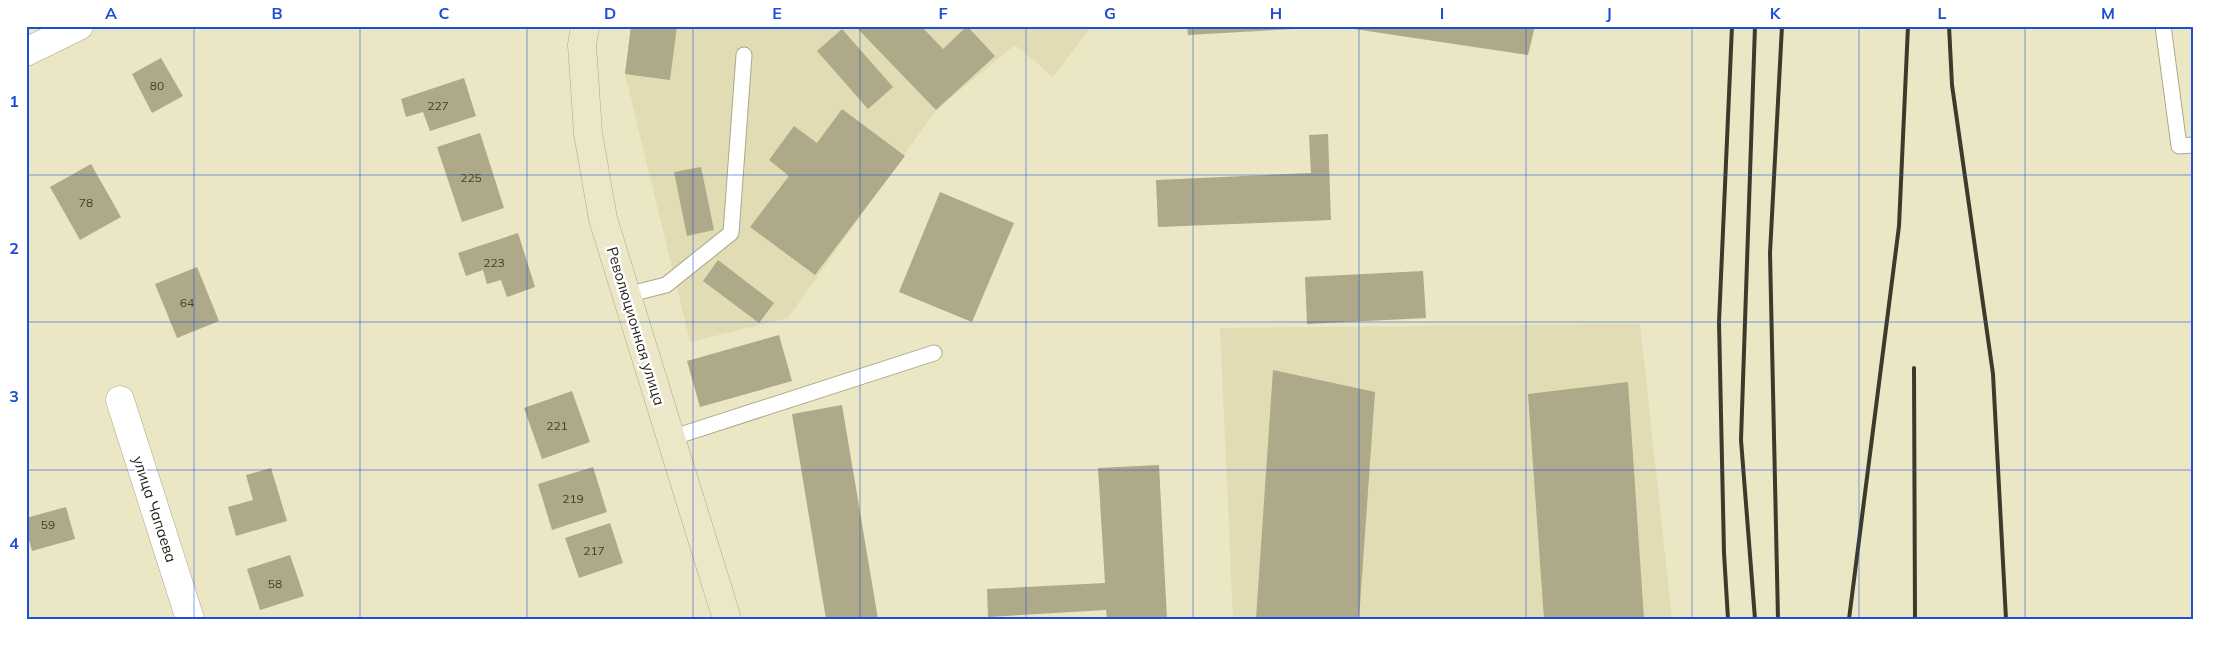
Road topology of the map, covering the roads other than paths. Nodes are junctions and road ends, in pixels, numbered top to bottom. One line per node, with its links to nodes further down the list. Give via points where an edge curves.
1 (79, 26): 4 (street)
2 (584, 26): 7 (main road, Революционная улица, via 582,45 588,132 603,219)
3 (2163, 26): 6 (lane, via 2180,146)
4 (26, 52)
5 (744, 55): 7 (lane, via 731,233 666,285)
6 (2193, 145)
7 (626, 294): 10 (main road, Революционная улица)
8 (934, 353): 10 (lane)
9 (120, 400): 11 (street, улица Чапаева)
10 (671, 438): 12 (main road, Революционная улица)
11 (190, 619)
12 (727, 619)

